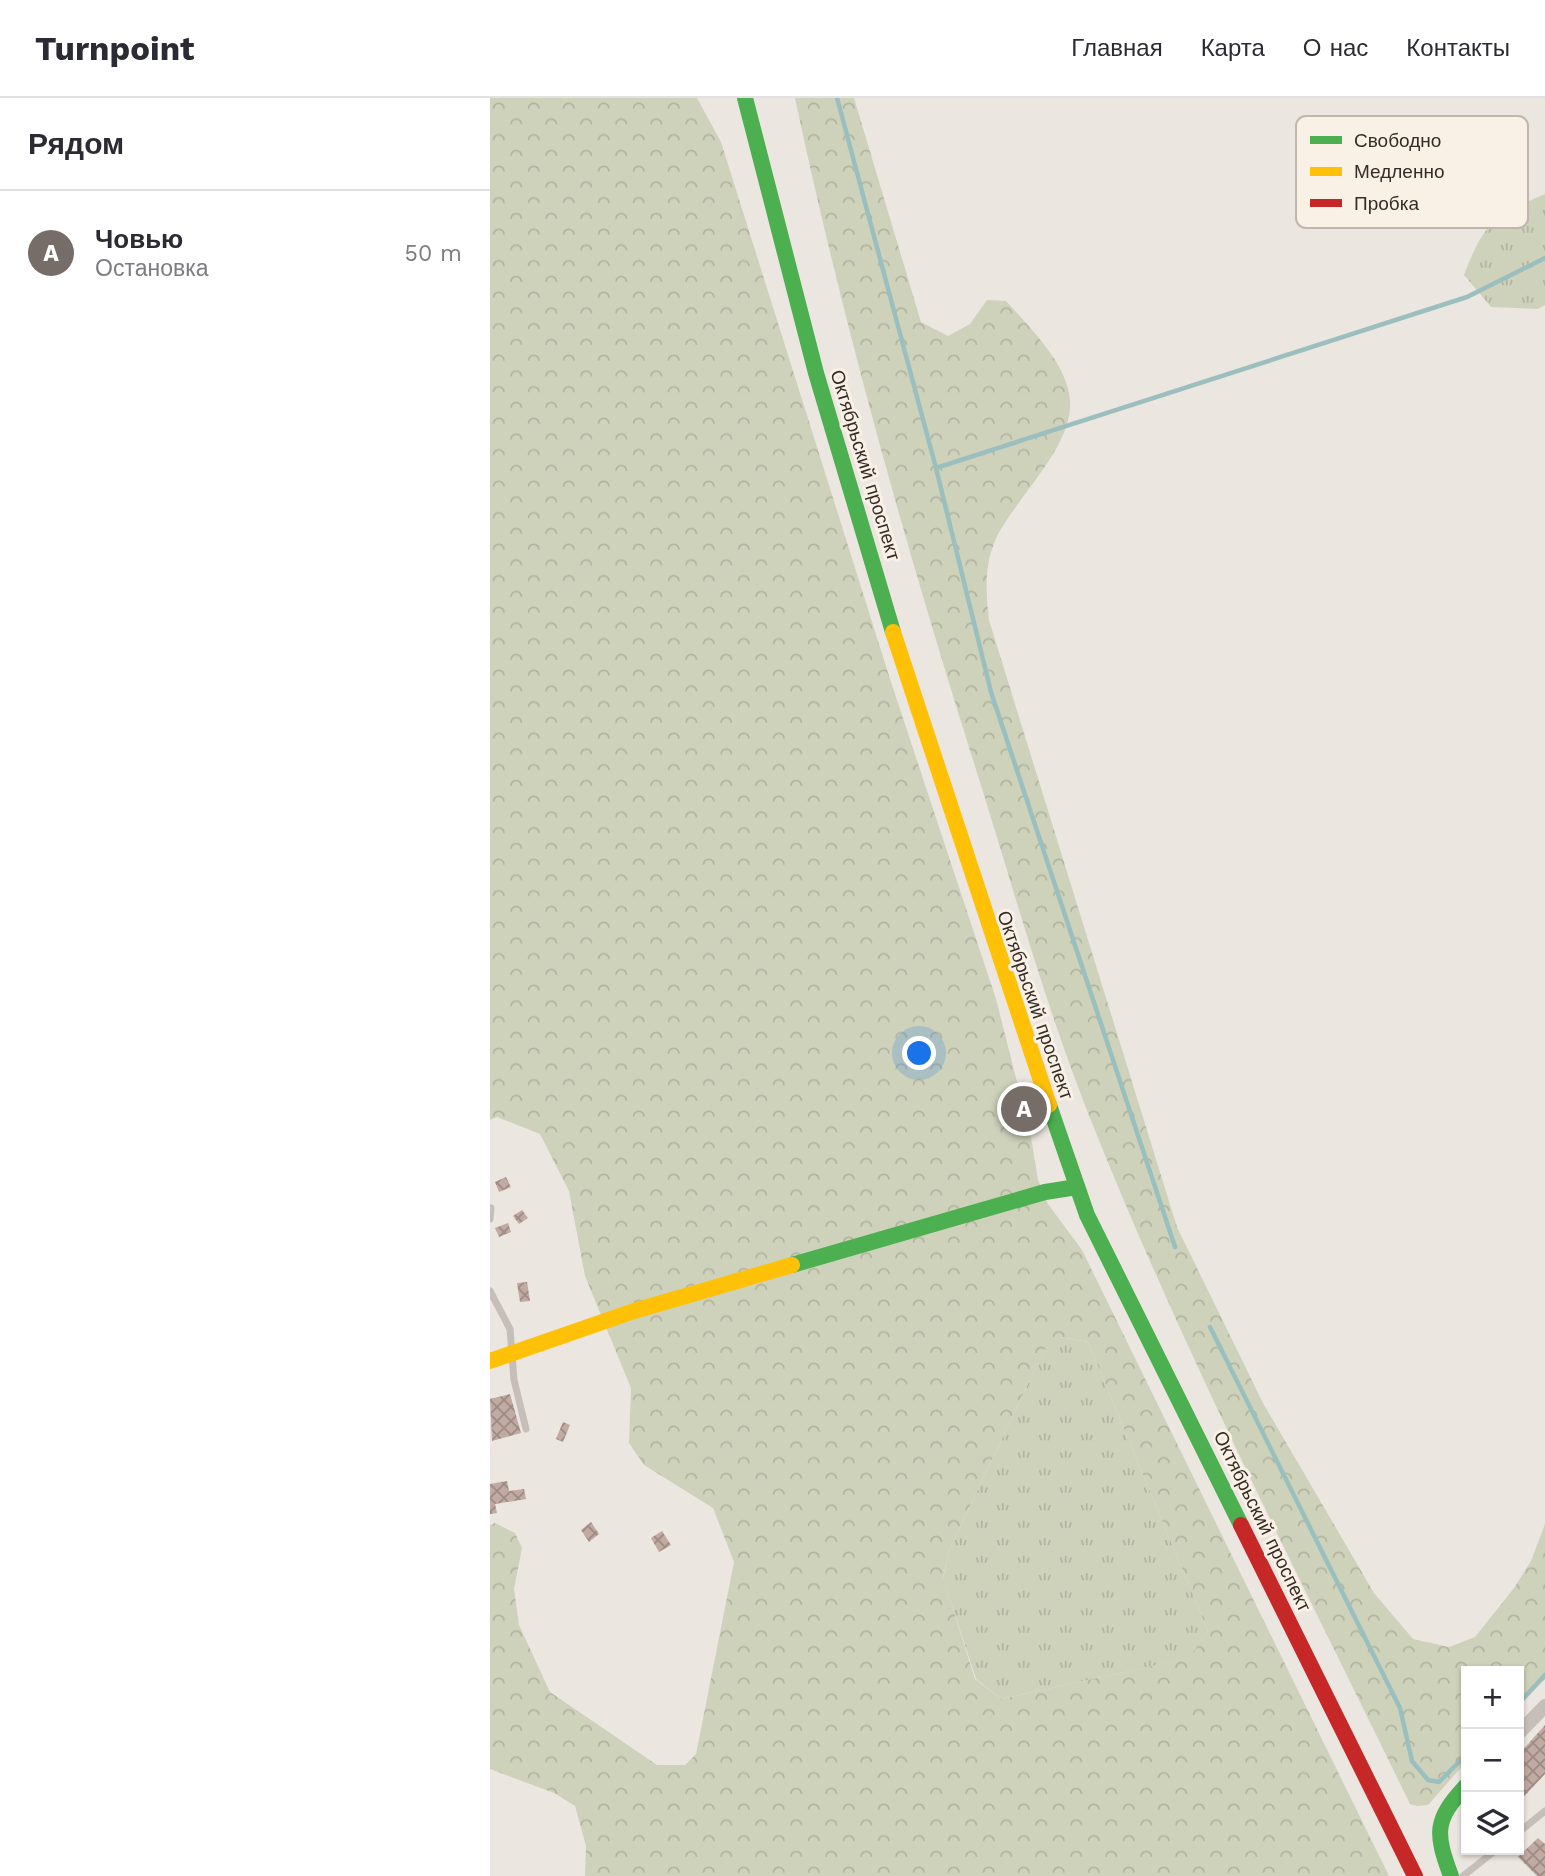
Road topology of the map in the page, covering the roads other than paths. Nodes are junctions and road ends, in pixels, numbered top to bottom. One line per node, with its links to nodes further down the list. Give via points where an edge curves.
1 (745, 98): 2 (main road, Октябрьский проспект, via 831,425 967,870)
2 (1076, 1187): 6 (main road, via 1045,1192 634,1311); 15 (main road, Октябрьский проспект)
3 (491, 1208): 4 (lane)
4 (490, 1219)
5 (490, 1290): 6 (lane, via 510,1329)
6 (510, 1356): 7 (main road); 8 (lane)
7 (490, 1361)
8 (526, 1429)
9 (1545, 1706): 10 (street)
10 (1523, 1729)
11 (1461, 1791): 16 (main road, via 1445,1808 1437,1837)
12 (1545, 1811): 13 (lane)
13 (1524, 1828)
14 (1490, 1855): 17 (lane)
15 (1415, 1876)
16 (1451, 1876)
17 (1463, 1876)

